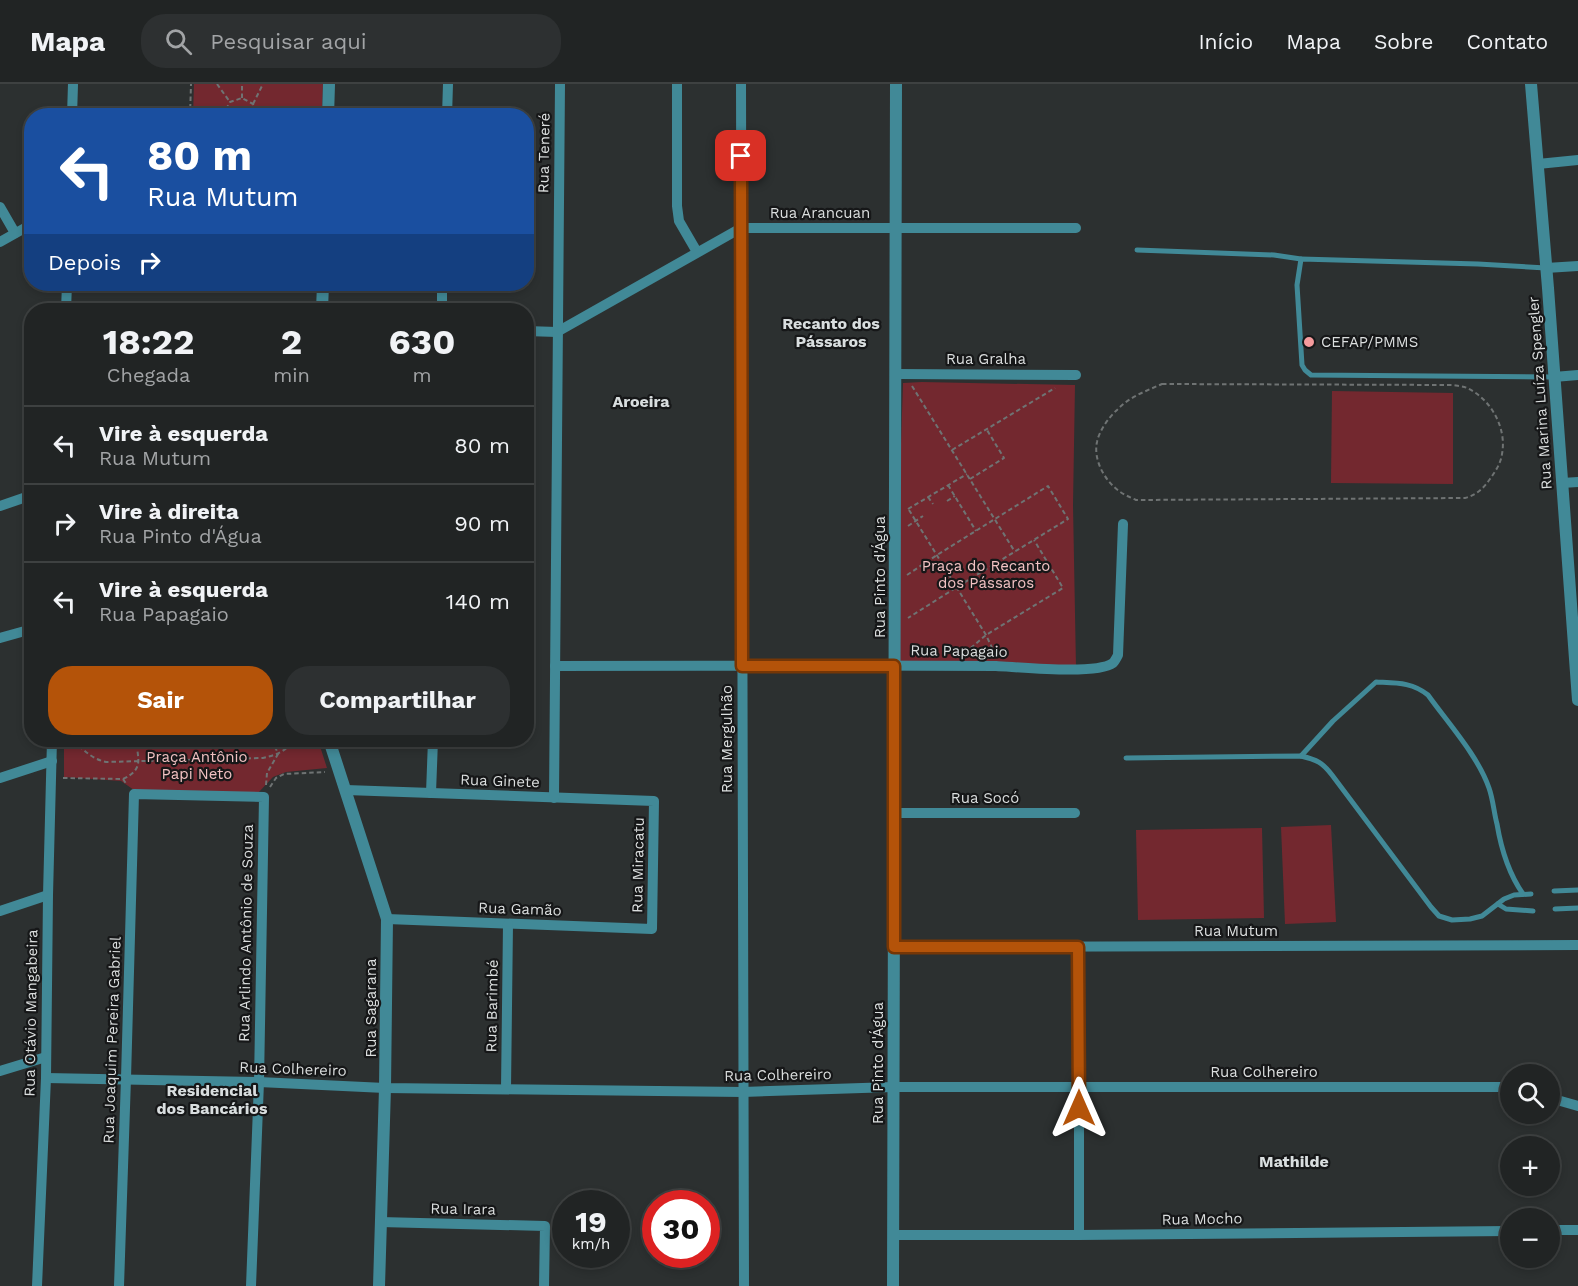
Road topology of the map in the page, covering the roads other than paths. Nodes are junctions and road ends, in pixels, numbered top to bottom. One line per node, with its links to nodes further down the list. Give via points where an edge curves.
1 (73, 84): 9 (street)
2 (329, 84): 10 (street)
3 (448, 84): 11 (street)
4 (560, 84): 27 (street, Rua Teneré)
5 (677, 84): 22 (street, via 677,206 679,221)
6 (741, 84): 16 (street, Rua Mergulhão)
7 (896, 84): 17 (street, Rua Pinto d'Água)
8 (1531, 84): 13 (street, Rua Marina Luíza Spengler)
9 (72, 108)
10 (328, 108)
11 (447, 108)
12 (1578, 160): 13 (street)
13 (1538, 164): 25 (street, Rua Marina Luíza Spengler)
14 (0, 207): 19 (street)
15 (24, 228): 19 (street)
16 (741, 228): 17 (street, Rua Arancuan); 22 (street, Rua Arancuan); 41 (street, Rua Mergulhão)
17 (896, 228): 18 (street, Rua Arancuan); 28 (street, Rua Pinto d'Água)
18 (1076, 228)
19 (15, 233): 20 (street)
20 (0, 242)
21 (1137, 250): 23 (lane)
22 (697, 252): 27 (street, Rua Arancuan)
23 (1300, 258): 25 (lane); 31 (lane, via 1297,285 1302,364 1311,375)
24 (1578, 266): 25 (street)
25 (1546, 268): 31 (street, Rua Marina Luíza Spengler)
26 (534, 331): 27 (street)
27 (557, 332): 40 (street, Rua Teneré)
28 (899, 374): 29 (street, Rua Gralha); 42 (street, Rua Pinto d'Água)
29 (1076, 375)
30 (1578, 375): 31 (street)
31 (1554, 377): 33 (street, Rua Marina Luíza Spengler)
32 (1578, 482): 33 (street)
33 (1562, 483): 37 (street, Rua Marina Luíza Spengler)
34 (24, 498): 35 (street)
35 (0, 506)
36 (1123, 524): 42 (street, Rua Papagaio, via 1118,655 1114,662 1079,670)
37 (1574, 589): 43 (street, Rua Marina Luíza Spengler)
38 (24, 631): 39 (street)
39 (0, 638)
40 (555, 666): 41 (street, Rua Papagaio); 54 (street, Rua Teneré)
41 (742, 666): 42 (street, Rua Papagaio); 84 (street, Rua Mergulhão)
42 (894, 666): 56 (street, Rua Pinto d'Água)
43 (1578, 699)
44 (52, 747): 49 (street, Rua Otávio Mangabeira)
45 (331, 747): 51 (street, Rua Sagarana)
46 (433, 747): 52 (street)
47 (1301, 756): 48 (lane); 60 (lane, via 1376,682 1419,688 1481,768 1511,874); 63 (lane, via 1324,765 1439,916 1470,919 1482,916)
48 (1126, 758)
49 (52, 761): 50 (street); 62 (street, Rua Otávio Mangabeira)
50 (0, 778)
51 (346, 790): 52 (street, Rua Ginete); 68 (street, Rua Sagarana)
52 (432, 793): 54 (street, Rua Ginete)
53 (134, 794): 77 (street, Rua Joaquim Pereira Gabriel); 78 (street, Rua Arlindo Antônio de Souza, via 264,797)
54 (554, 798): 55 (street, Rua Ginete)
55 (654, 801): 70 (street, Rua Miracatu)
56 (894, 813): 57 (street, Rua Socó); 72 (street, Rua Pinto d'Água)
57 (1075, 813)
58 (1578, 890): 59 (lane)
59 (1554, 891)
60 (1523, 894): 61 (lane); 63 (lane)
61 (1531, 894)
62 (48, 895): 66 (street); 74 (street, Rua Otávio Mangabeira)
63 (1498, 904): 67 (lane, via 1506,909)
64 (1578, 908): 65 (lane)
65 (1555, 909)
66 (0, 911)
67 (1533, 911)
68 (387, 920): 69 (street, Rua Gamão); 82 (street, Rua Sagarana)
69 (508, 924): 70 (street, Rua Gamão); 83 (street, Rua Barimbé)
70 (652, 929)
71 (1578, 945): 73 (street, Rua Mutum)
72 (894, 947): 73 (street, Rua Mutum); 79 (street, Rua Pinto d'Água)
73 (1078, 947): 80 (street)
74 (46, 1057): 75 (street); 76 (street, Rua Otávio Mangabeira)
75 (0, 1071)
76 (46, 1078): 77 (street, Rua Colhereiro); 93 (street, Rua Otávio Mangabeira)
77 (126, 1078): 78 (street, Rua Colhereiro); 94 (street, Rua Joaquim Pereira Gabriel)
78 (259, 1082): 82 (street, Rua Colhereiro); 95 (street, Rua Arlindo Antônio de Souza)
79 (893, 1087): 80 (street, Rua Colhereiro); 84 (street, Rua Colhereiro); 91 (street, Rua Pinto d'Água)
80 (1079, 1087): 81 (street, Rua Colhereiro); 92 (street)
81 (1500, 1087)
82 (385, 1088): 83 (street, Rua Colhereiro); 87 (street, Rua Sagarana)
83 (506, 1089): 84 (street, Rua Colhereiro)
84 (743, 1092): 98 (street, Rua Mergulhão)
85 (1560, 1101): 86 (street)
86 (1578, 1106)
87 (380, 1222): 96 (street, Rua Sagarana); 97 (street, Rua Irara, via 545,1226)
88 (1560, 1230): 89 (street)
89 (1578, 1230)
90 (1500, 1231): 92 (street, Rua Mocho)
91 (893, 1235): 92 (street, Rua Mocho); 99 (street, Rua Pinto d'Água)
92 (1079, 1235)
93 (37, 1286)
94 (119, 1286)
95 (251, 1286)
96 (379, 1286)
97 (544, 1286)
98 (744, 1286)
99 (893, 1286)

